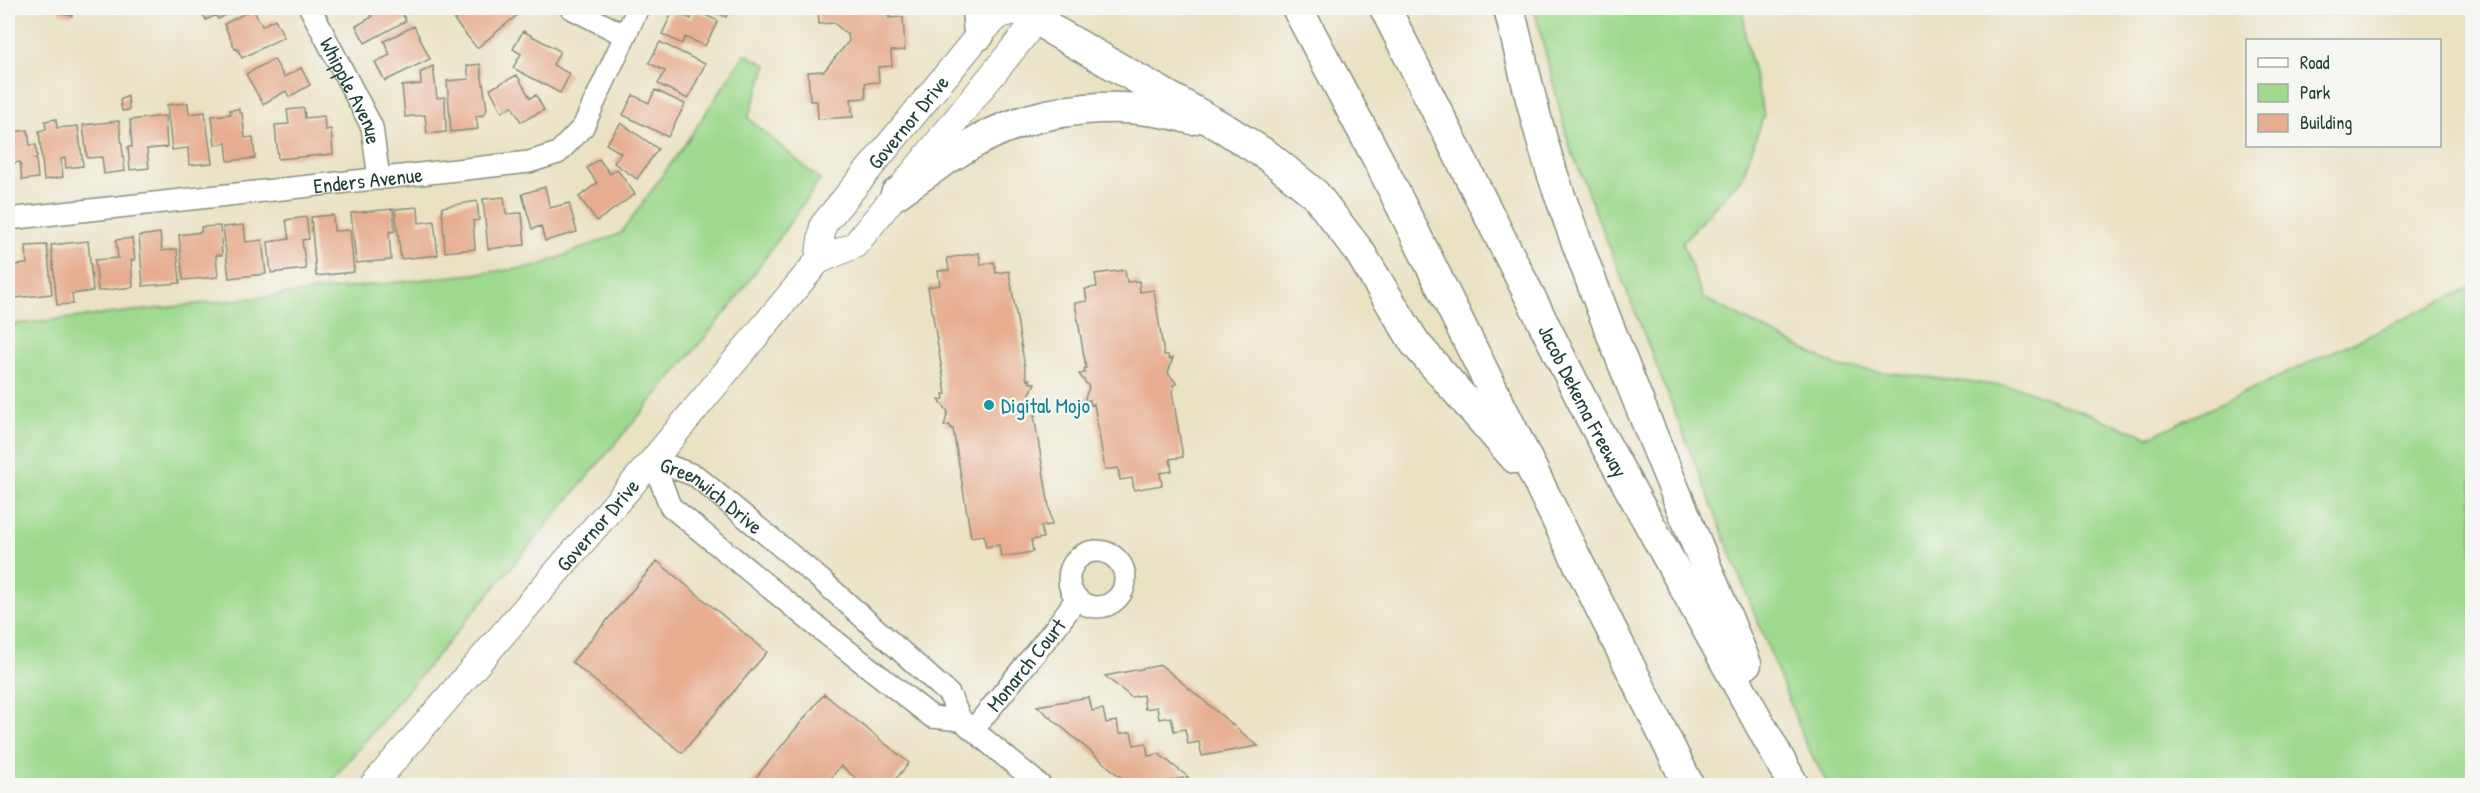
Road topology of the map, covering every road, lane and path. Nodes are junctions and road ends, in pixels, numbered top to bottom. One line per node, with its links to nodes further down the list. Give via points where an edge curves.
1 (310, 8): 11 (street, Whipple Avenue, via 372,127)
2 (571, 8): 9 (street)
3 (638, 8): 9 (street, Enders Avenue)
4 (1027, 8): 8 (main road, Governor Drive); 10 (highway, via 1054,31); 12 (main road, Governor Drive, via 1026,33)
5 (1297, 8): 16 (highway, via 1380,163)
6 (1385, 8): 19 (highway, Jacob Dekema Freeway, via 1592,420)
7 (1509, 8): 19 (highway, via 1559,194)
8 (978, 21): 14 (main road, Governor Drive, via 822,225)
9 (624, 35): 11 (street, Enders Avenue, via 583,127 558,153 529,162)
10 (1227, 130): 12 (highway, via 1173,114 1127,109 1075,110 1022,122 981,139); 16 (highway, via 1268,156 1315,194 1359,251 1415,343)
11 (379, 179): 13 (street, Enders Avenue)
12 (896, 194): 14 (main road, Governor Drive, via 855,244)
13 (8, 219)
14 (818, 261): 15 (main road, Governor Drive)
15 (653, 460): 18 (street, Greenwich Drive, via 696,476 820,579 949,693); 18 (street, Greenwich Drive, via 669,506 932,717); 20 (main road, Governor Drive)
16 (1542, 490): 22 (highway)
17 (1077, 598): 18 (street, Monarch Court, via 1056,627)
18 (967, 725): 21 (street, Greenwich Drive)
19 (1794, 785)
20 (372, 786)
21 (1041, 786)
22 (1689, 786)

